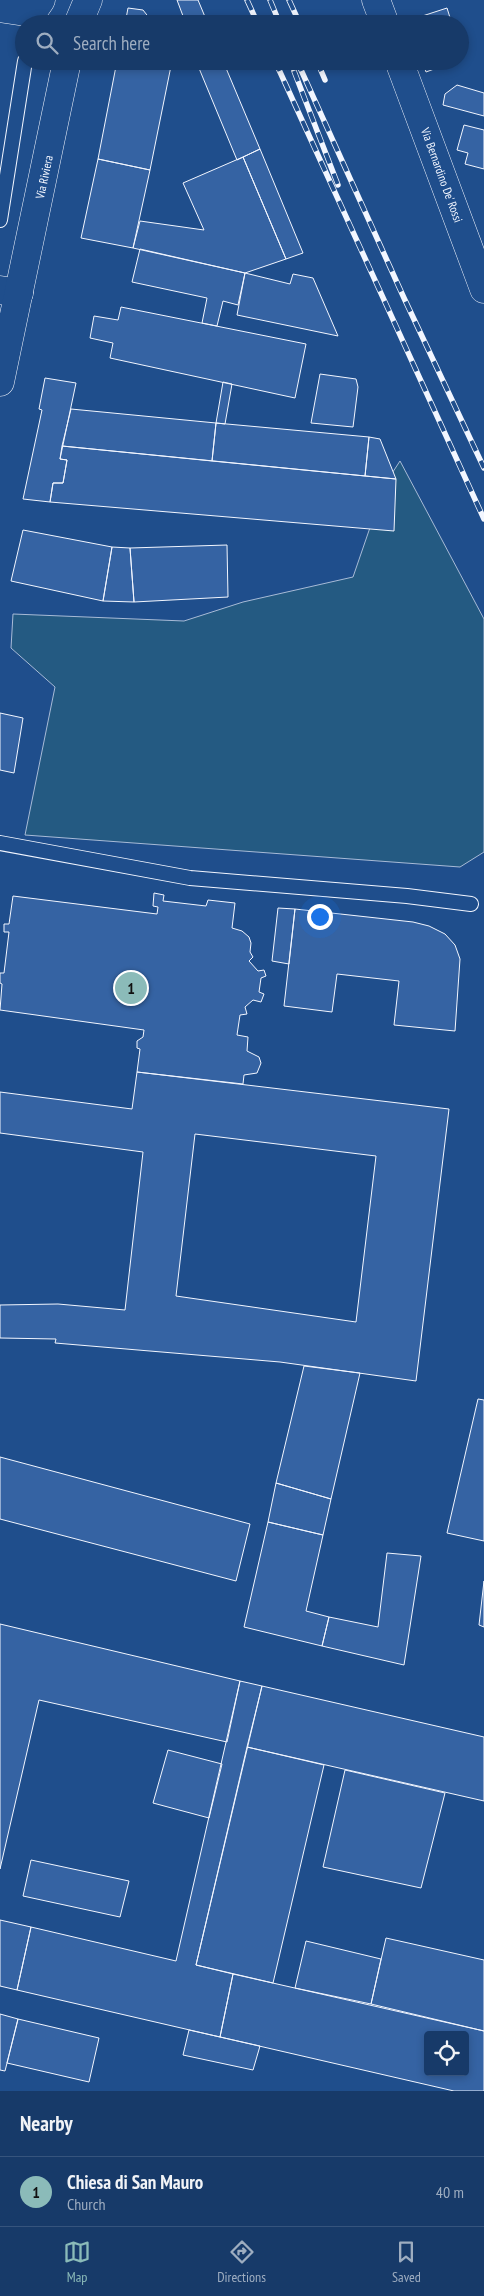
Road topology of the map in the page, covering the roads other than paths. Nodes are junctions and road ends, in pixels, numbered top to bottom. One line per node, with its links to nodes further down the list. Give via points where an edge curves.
1 (70, 0): 6 (street)
2 (88, 0): 7 (street)
3 (376, 0): 8 (street)
4 (0, 8): 5 (street)
5 (34, 12)
6 (71, 15)
7 (82, 15)
8 (382, 15)
9 (23, 70): 12 (lane)
10 (65, 70): 14 (street, Via Riviera)
11 (402, 70): 13 (street, Via Bernardino De' Rossi)
12 (0, 220)
13 (484, 290)
14 (10, 292): 15 (street, Via Riviera)
15 (0, 382)
16 (0, 844): 17 (lane, via 190,878)
17 (471, 904)

